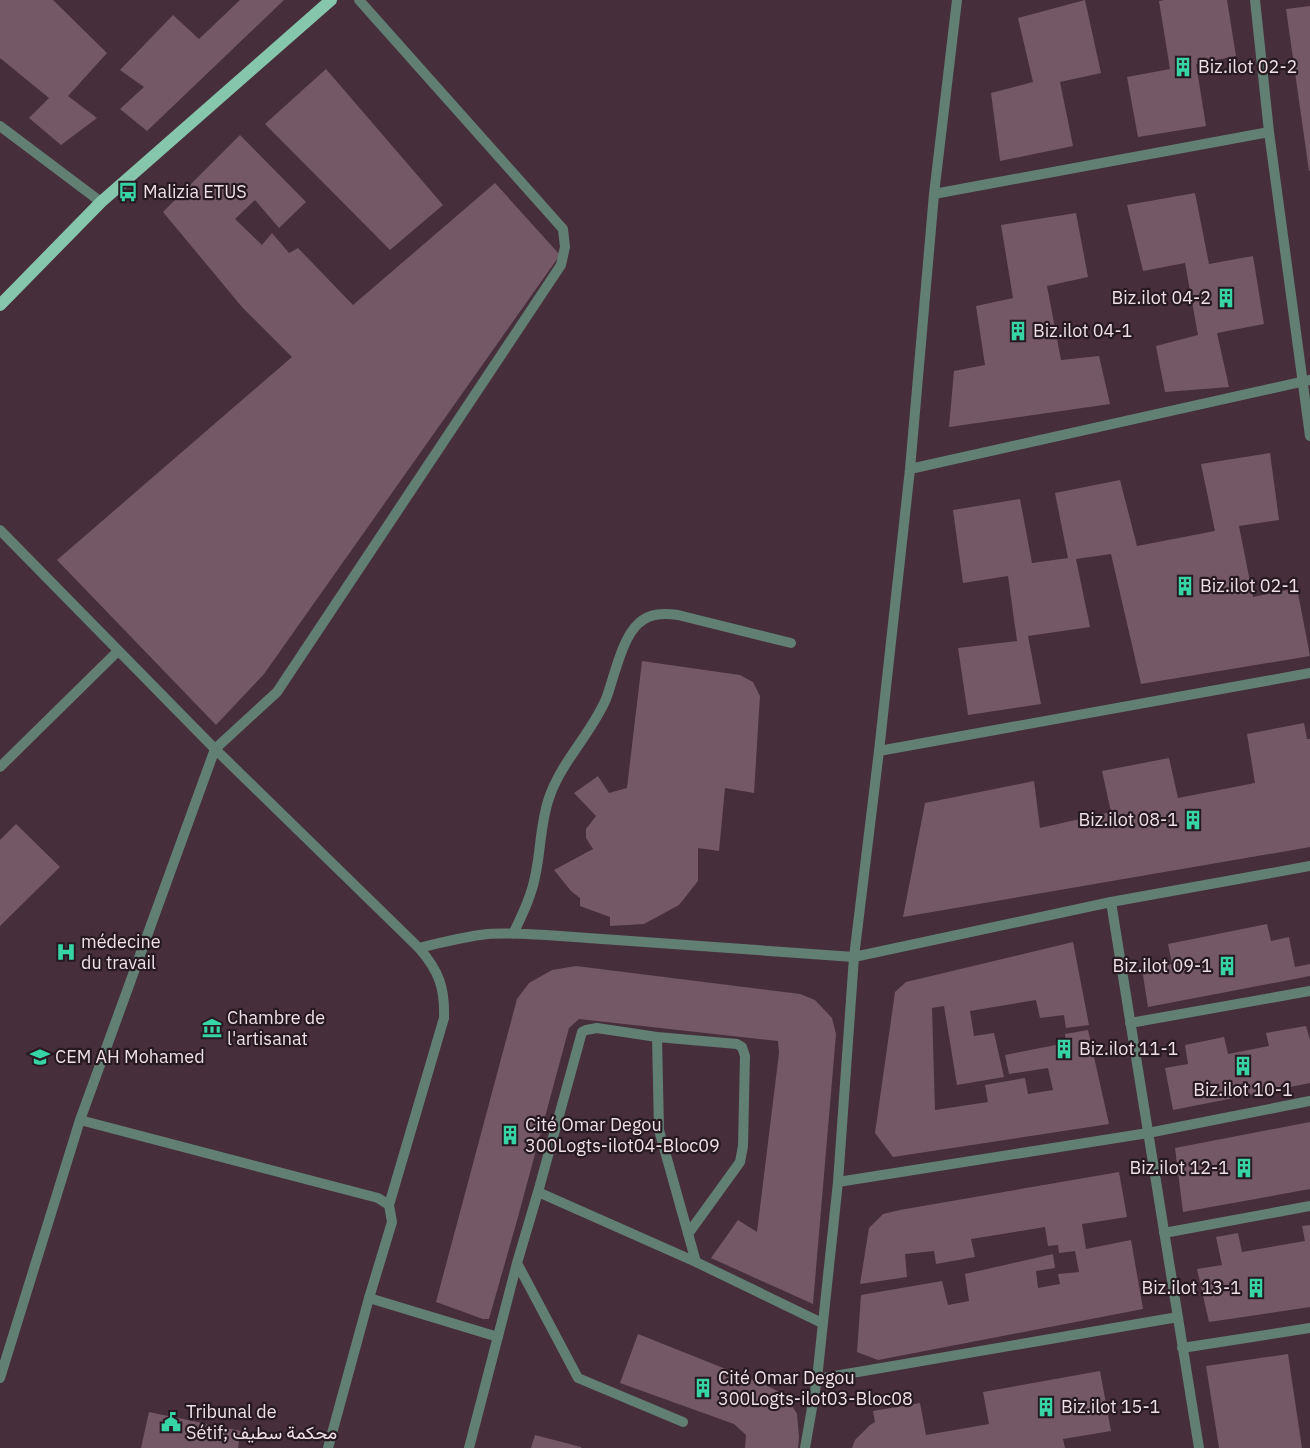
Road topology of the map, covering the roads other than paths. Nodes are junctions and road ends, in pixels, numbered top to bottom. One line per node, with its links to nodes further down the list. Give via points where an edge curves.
1 (331, 0): 8 (main road)
2 (359, 0): 17 (street, via 563,229 565,247 561,265 278,692)
3 (956, 0): 7 (street)
4 (1255, 0): 6 (street)
5 (0, 126): 8 (street)
6 (1269, 132): 7 (street); 10 (street)
7 (934, 194): 12 (street)
8 (101, 202): 9 (main road)
9 (0, 305)
10 (1306, 381): 11 (street); 12 (street)
11 (1310, 436)
12 (910, 469): 18 (street)
13 (0, 530): 15 (street)
14 (791, 643): 22 (street, via 665,613 639,623 624,645 612,684 596,718 550,795 543,816 535,879)
15 (118, 650): 17 (street); 19 (street)
16 (1310, 673): 18 (street)
17 (215, 749): 23 (street); 29 (street)
18 (879, 752): 24 (street)
19 (0, 767)
20 (1310, 866): 21 (street)
21 (1111, 902): 24 (street); 26 (street)
22 (513, 934): 23 (street, via 482,935); 24 (street)
23 (419, 948): 33 (street, via 437,972 442,987 444,1018)
24 (854, 956): 31 (street)
25 (1310, 991): 26 (street)
26 (1130, 1024): 30 (street)
27 (657, 1037): 32 (street, via 596,1028 582,1032); 36 (street, via 659,1130); 36 (street, via 737,1044 745,1056 740,1162)
28 (1310, 1101): 30 (street)
29 (80, 1120): 33 (street, via 378,1198); 45 (street)
30 (1148, 1133): 31 (street); 35 (street)
31 (838, 1182): 41 (street)
32 (538, 1192): 37 (street); 38 (street)
33 (389, 1205): 39 (street, via 392,1222)
34 (1310, 1206): 35 (street)
35 (1164, 1233): 40 (street)
36 (688, 1234): 37 (street)
37 (696, 1262): 41 (street)
38 (517, 1263): 43 (street); 47 (street, via 578,1378)
39 (368, 1298): 43 (street); 48 (street)
40 (1178, 1317): 44 (street); 46 (street)
41 (822, 1323): 46 (street)
42 (1310, 1328): 44 (street)
43 (498, 1337): 49 (street)
44 (1182, 1348): 51 (street)
45 (0, 1378)
46 (817, 1380): 50 (street)
47 (683, 1422)
48 (328, 1448)
49 (469, 1448)
50 (805, 1448)
51 (1199, 1448)

